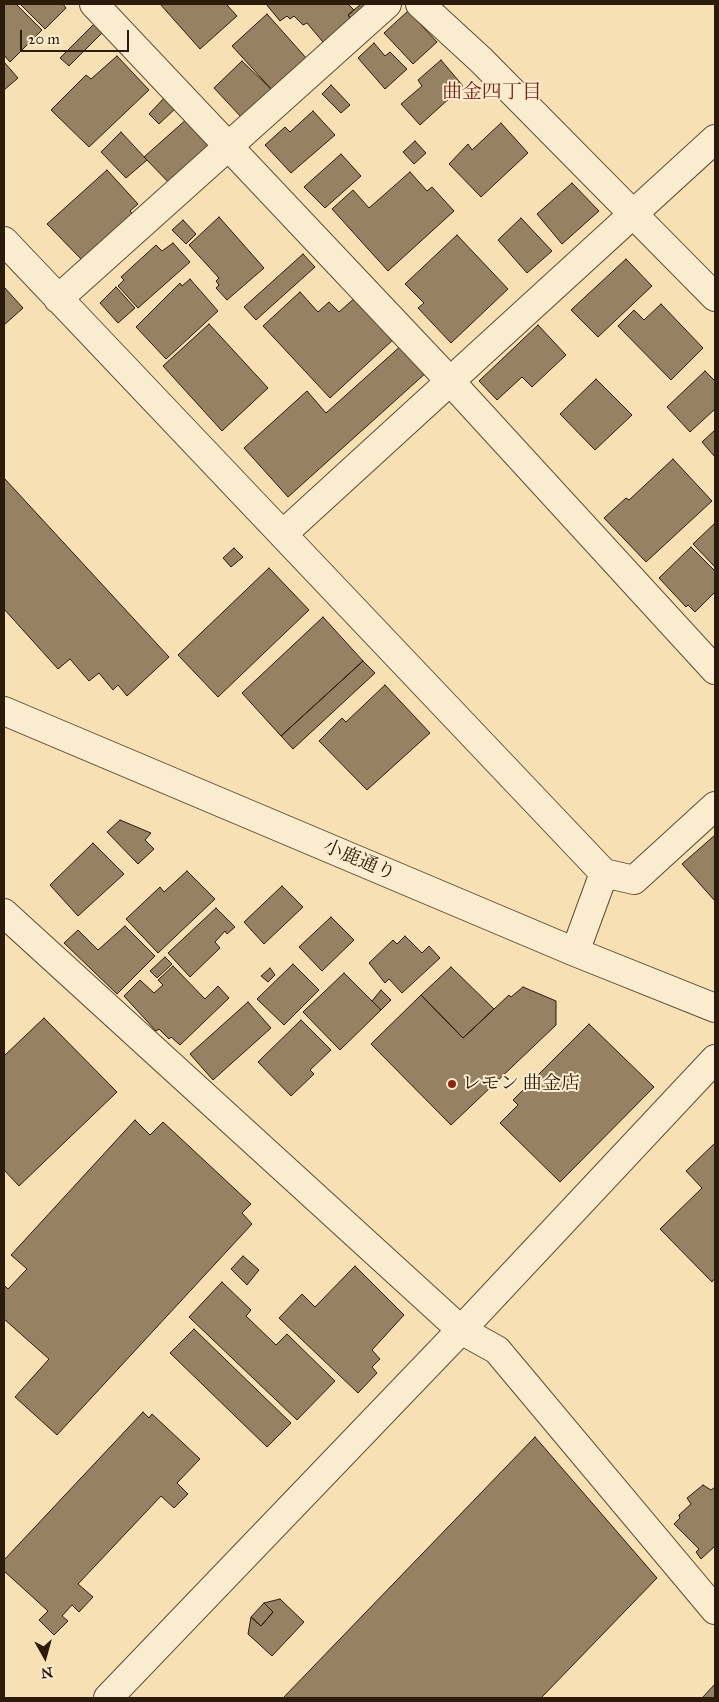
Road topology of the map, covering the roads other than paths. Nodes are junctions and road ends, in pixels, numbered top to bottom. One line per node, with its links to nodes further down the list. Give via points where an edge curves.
1 (94, 4): 5 (street)
2 (387, 4): 5 (street)
3 (420, 4): 6 (street, via 481,60)
4 (715, 139): 6 (street)
5 (228, 146): 9 (street); 10 (street)
6 (632, 214): 8 (street); 10 (street)
7 (4, 242): 9 (street)
8 (715, 297)
9 (58, 299): 11 (street)
10 (450, 381): 11 (street); 12 (street)
11 (283, 534): 15 (street)
12 (715, 670)
13 (4, 712): 17 (street, 小鹿通り)
14 (715, 806): 15 (street, via 634,880)
15 (604, 873): 17 (street)
16 (4, 913): 20 (street)
17 (574, 952): 18 (street, 小鹿通り)
18 (715, 1008)
19 (715, 1059): 20 (street)
20 (461, 1330): 21 (street, via 497,1350); 22 (street)
21 (715, 1610)
22 (108, 1698)

